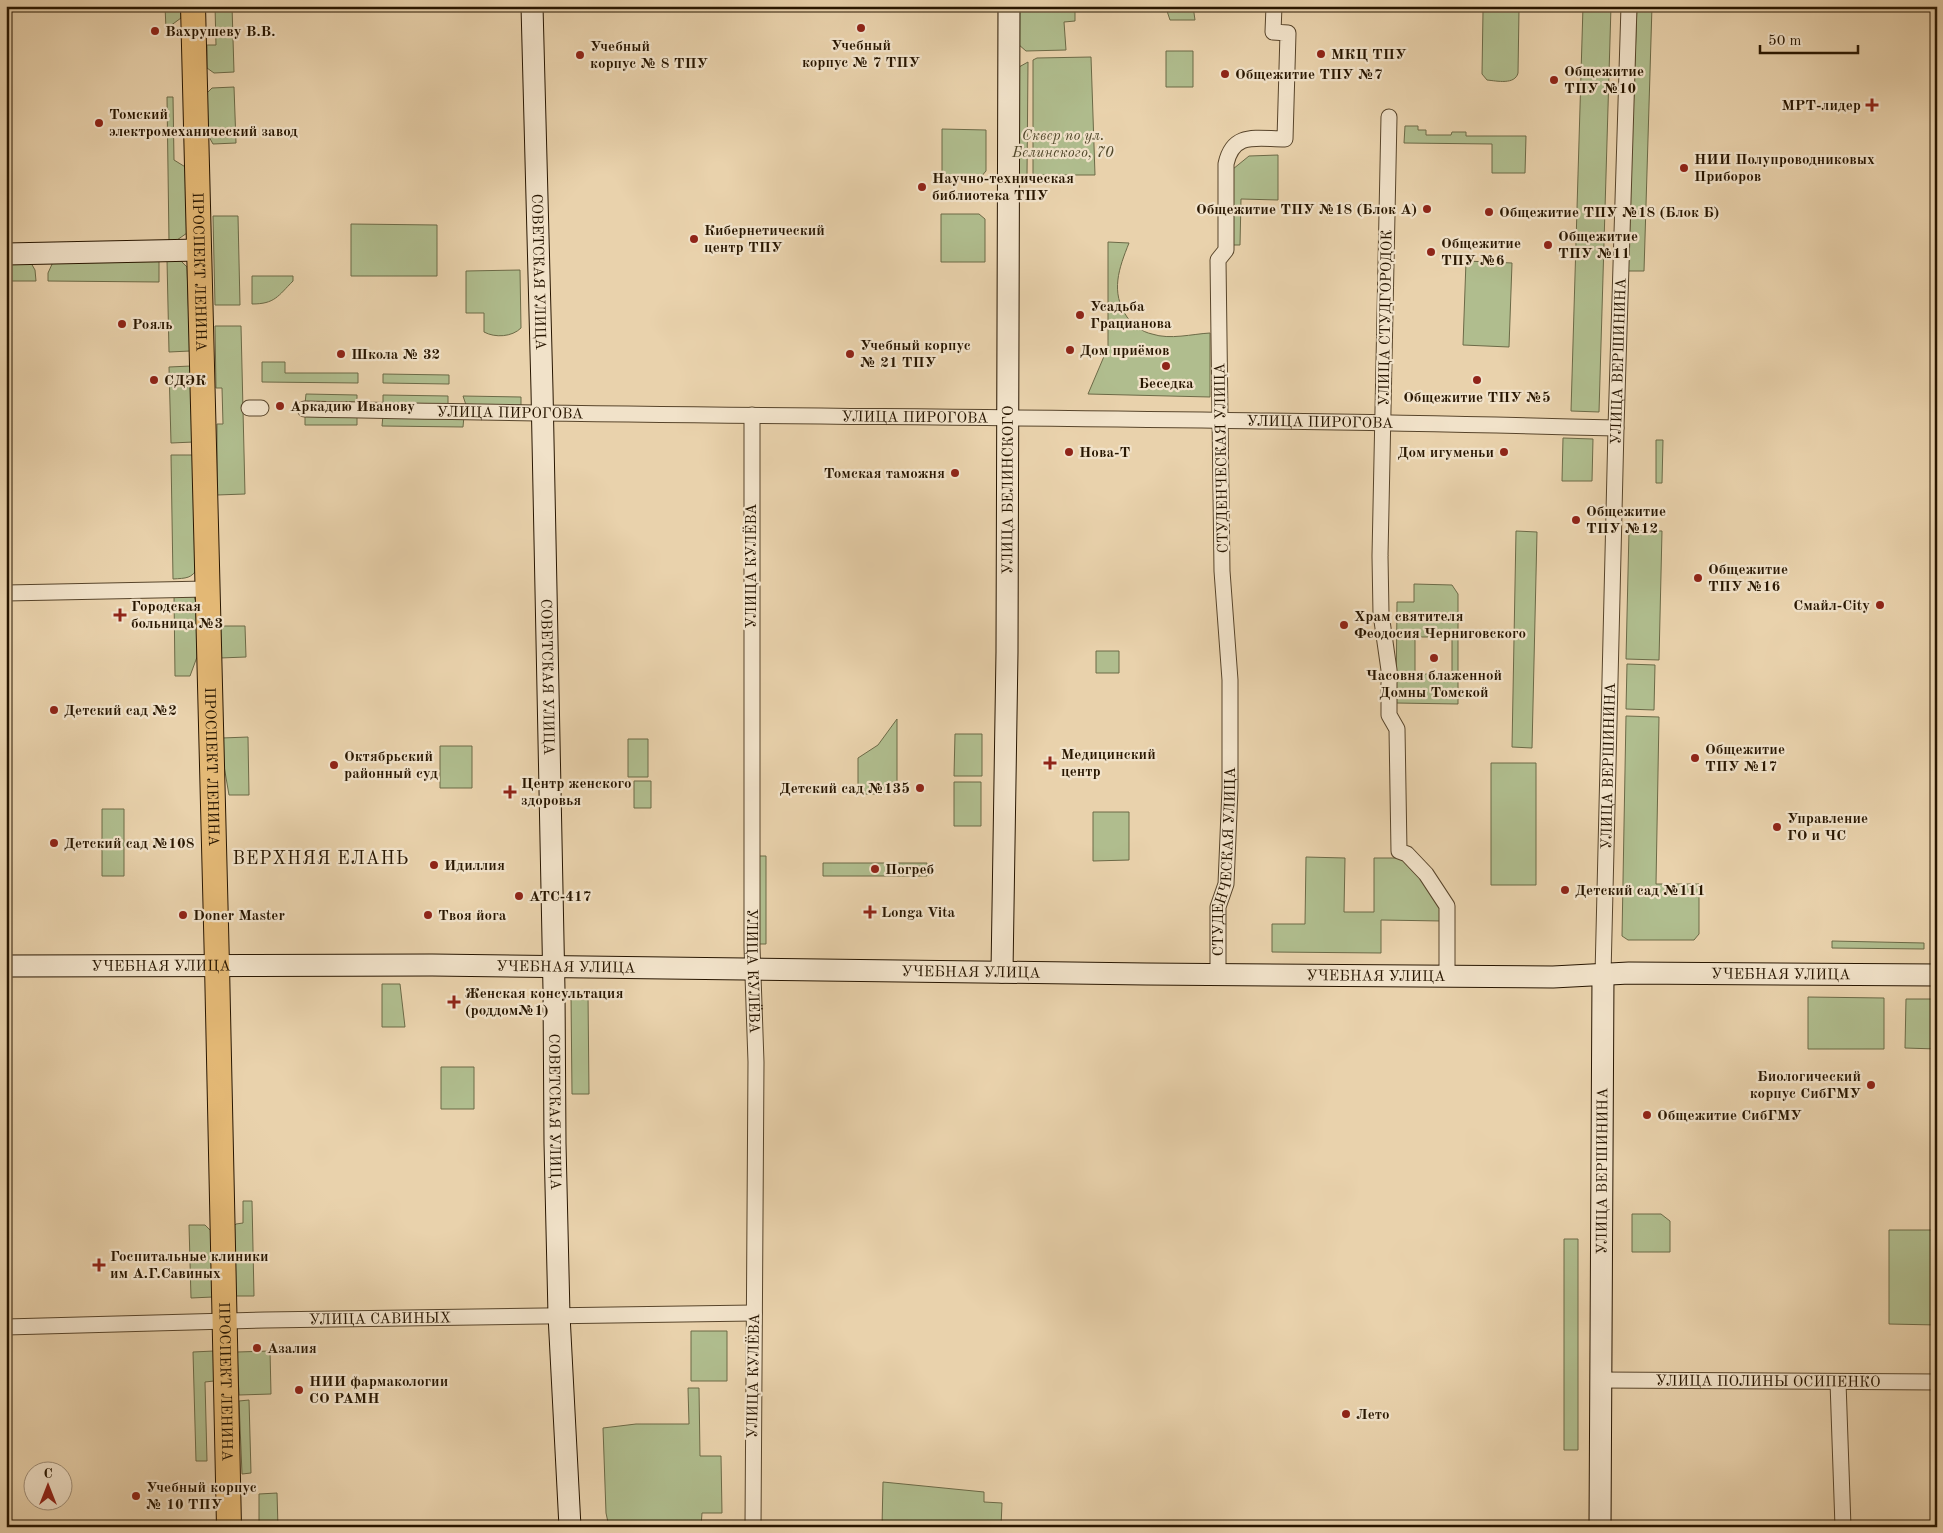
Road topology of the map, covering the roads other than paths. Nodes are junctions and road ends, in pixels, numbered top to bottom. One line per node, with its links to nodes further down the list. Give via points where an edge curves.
1 (192, 6): 7 (main road, ПРОСПЕКТ ЛЕНИНА)
2 (532, 6): 10 (street, СОВЕТСКАЯ УЛИЦА)
3 (1009, 6): 12 (street, УЛИЦА БЕЛИНСКОГО)
4 (1274, 6): 13 (street, СТУДЕНЧЕСКАЯ УЛИЦА, via 1273,32 1288,33 1285,139 1244,139 1229,152 1226,164 1226,250 1218,260)
5 (1629, 6): 15 (street, УЛИЦА ВЕРШИНИНА)
6 (1390, 117): 14 (street, УЛИЦА СТУДГОРОДОК)
7 (199, 250): 8 (street); 16 (main road, ПРОСПЕКТ ЛЕНИНА)
8 (6, 254)
9 (305, 409): 10 (street, УЛИЦА ПИРОГОВА)
10 (543, 414): 11 (street, УЛИЦА ПИРОГОВА); 20 (street, СОВЕТСКАЯ УЛИЦА)
11 (752, 415): 12 (street, УЛИЦА ПИРОГОВА); 21 (street, УЛИЦА КУЛЁВА)
12 (1007, 417): 13 (street, УЛИЦА ПИРОГОВА); 22 (street, УЛИЦА БЕЛИНСКОГО)
13 (1219, 420): 14 (street, УЛИЦА ПИРОГОВА); 23 (street, СТУДЕНЧЕСКАЯ УЛИЦА, via 1230,739 1226,884 1218,907)
14 (1382, 424): 15 (street, УЛИЦА ПИРОГОВА); 26 (street, УЛИЦА СТУДГОРОДОК, via 1381,614 1389,670 1389,715 1397,729 1399,851 1407,854 1426,874 1447,906)
15 (1616, 428): 24 (street, УЛИЦА ВЕРШИНИНА)
16 (207, 589): 17 (street); 18 (main road, ПРОСПЕКТ ЛЕНИНА)
17 (6, 593)
18 (217, 965): 19 (street, УЧЕБНАЯ УЛИЦА); 20 (street, УЧЕБНАЯ УЛИЦА); 29 (main road, ПРОСПЕКТ ЛЕНИНА)
19 (6, 966)
20 (553, 966): 21 (street, УЧЕБНАЯ УЛИЦА); 28 (street, СОВЕТСКАЯ УЛИЦА)
21 (752, 969): 22 (street, УЧЕБНАЯ УЛИЦА); 27 (street, УЛИЦА КУЛЁВА, via 756,1062)
22 (1002, 972): 23 (street, УЧЕБНАЯ УЛИЦА)
23 (1218, 975): 26 (street, УЧЕБНАЯ УЛИЦА)
24 (1603, 975): 25 (street, УЧЕБНАЯ УЛИЦА); 26 (street, УЧЕБНАЯ УЛИЦА); 31 (street, УЛИЦА ВЕРШИНИНА)
25 (1937, 975)
26 (1447, 976)
27 (754, 1312): 28 (street, УЛИЦА САВИНЫХ); 36 (street, УЛИЦА КУЛЁВА)
28 (559, 1315): 29 (street, УЛИЦА САВИНЫХ); 35 (street, СОВЕТСКАЯ УЛИЦА)
29 (225, 1321): 30 (street, УЛИЦА САВИНЫХ); 34 (main road, ПРОСПЕКТ ЛЕНИНА)
30 (6, 1327)
31 (1599, 1380): 32 (street, УЛИЦА ПОЛИНЫ ОСИПЕНКО); 37 (street, УЛИЦА ВЕРШИНИНА)
32 (1838, 1382): 33 (street, УЛИЦА ПОЛИНЫ ОСИПЕНКО); 38 (street)
33 (1937, 1382)
34 (229, 1527)
35 (570, 1527)
36 (753, 1527)
37 (1600, 1527)
38 (1843, 1527)

